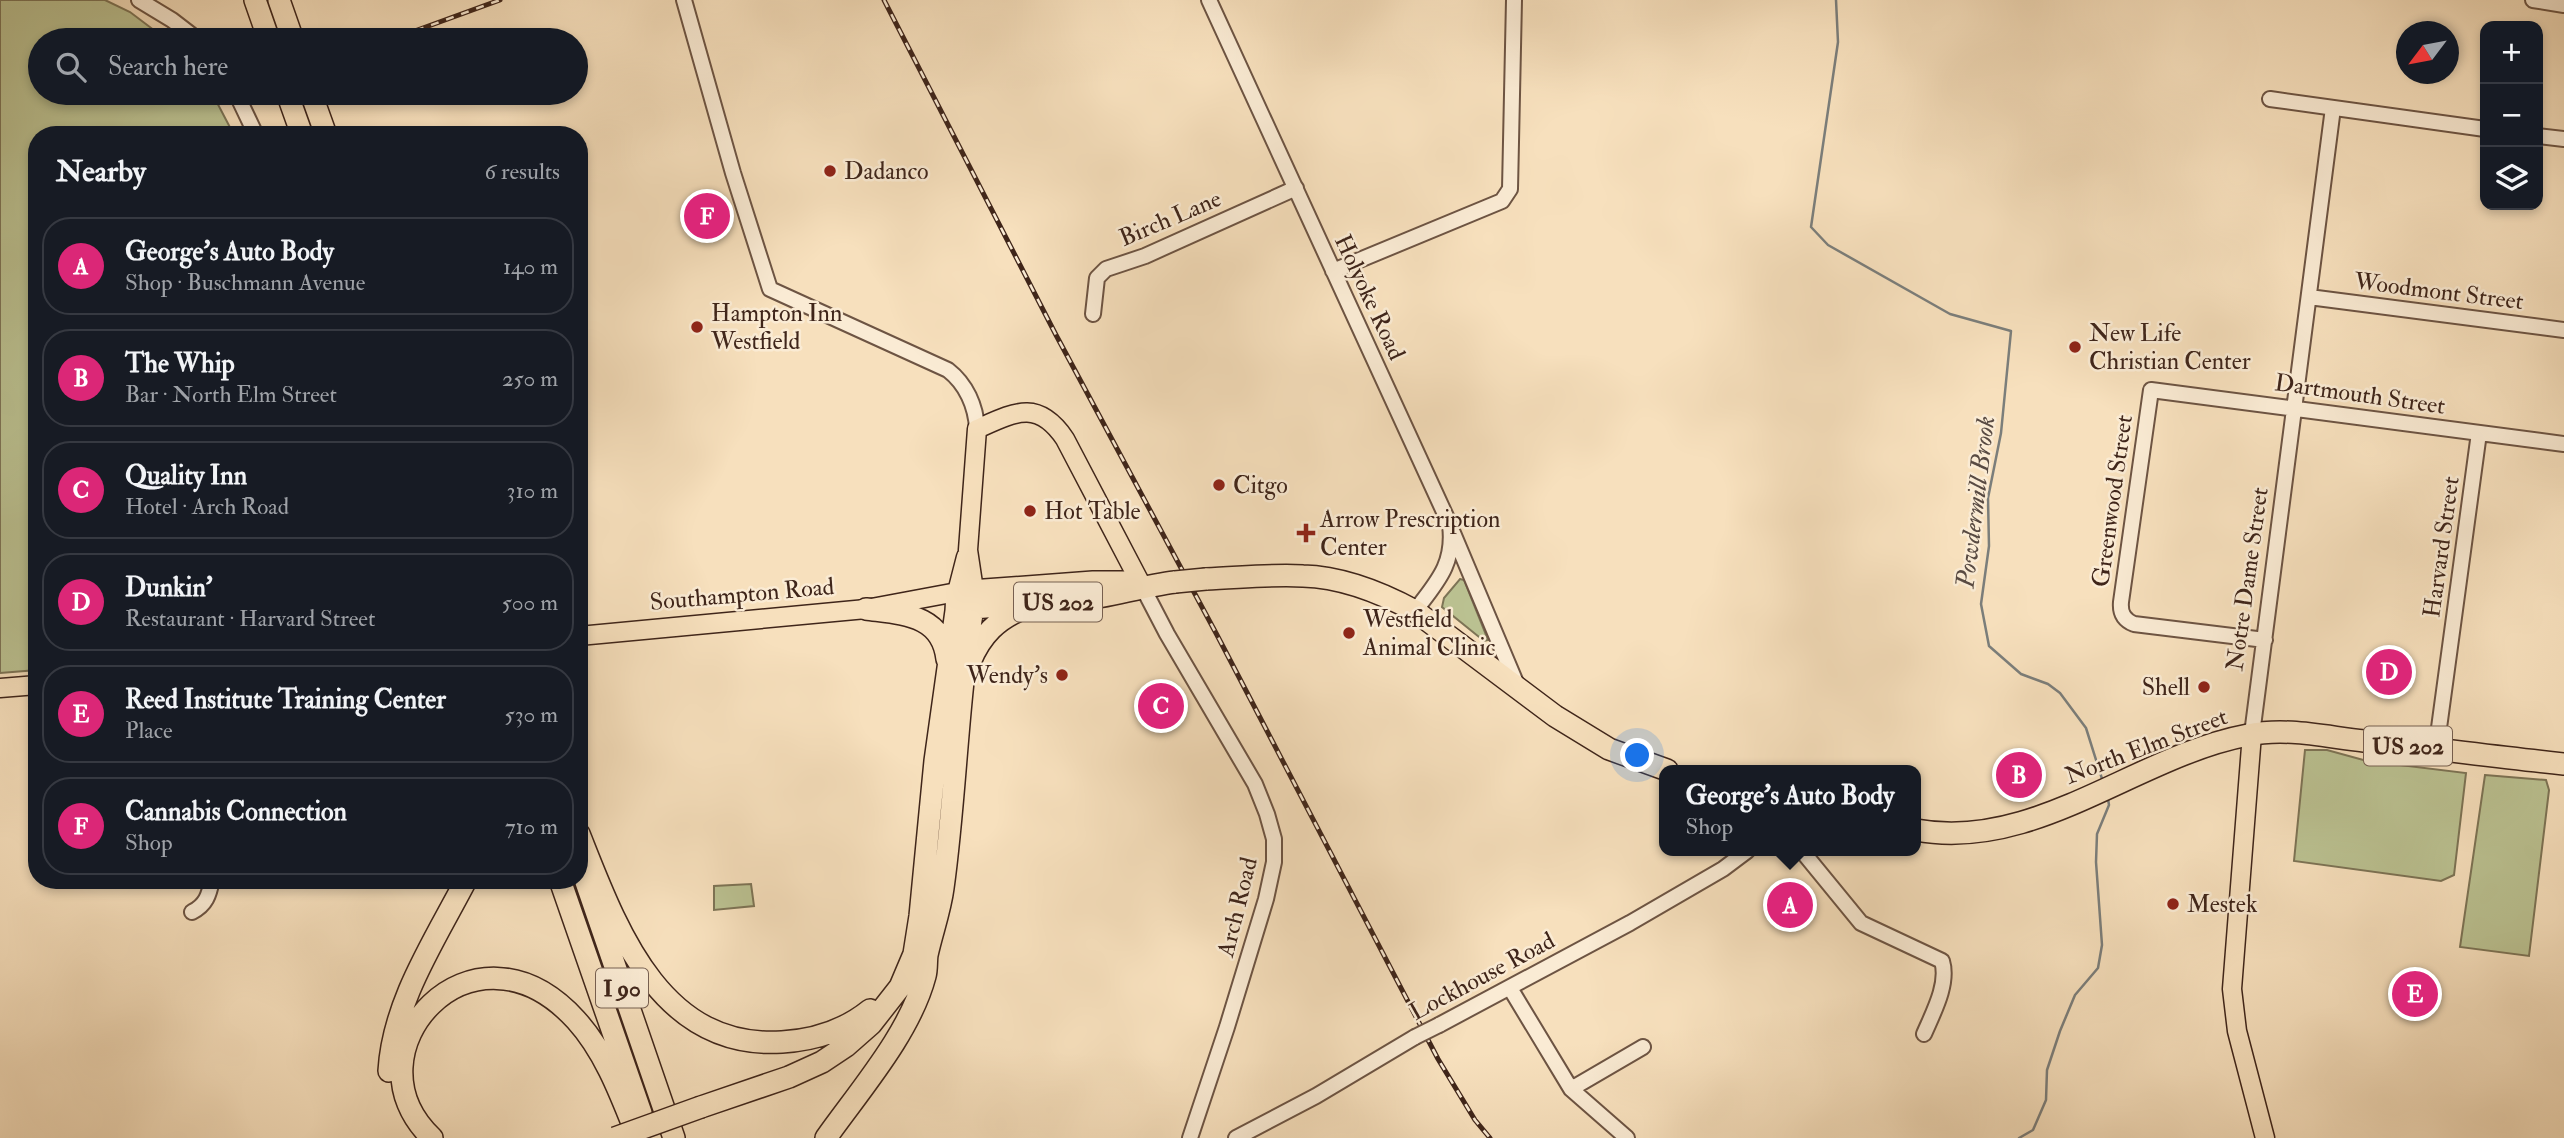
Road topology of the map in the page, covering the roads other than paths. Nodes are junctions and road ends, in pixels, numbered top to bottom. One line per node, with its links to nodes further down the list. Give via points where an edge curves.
1 (138, 0): 9 (street)
2 (255, 0): 10 (highway)
3 (279, 0): 11 (highway)
4 (684, 0): 30 (street, via 770,289 948,370 974,408)
5 (1209, 0): 23 (street, Holyoke Road)
6 (1514, 0): 24 (street, via 1507,195)
7 (2533, 0): 8 (street)
8 (2564, 5)
9 (182, 28)
10 (265, 28)
11 (289, 28)
12 (2270, 99): 16 (street)
13 (242, 105): 17 (street)
14 (291, 105): 18 (highway)
15 (315, 105): 19 (highway)
16 (2333, 108): 20 (street); 25 (street, Notre Dame Street)
17 (252, 126)
18 (299, 126)
19 (323, 126)
20 (2480, 128)
21 (2543, 137): 22 (street)
22 (2564, 139)
23 (1296, 188): 24 (street, Holyoke Road); 26 (street, Birch Lane, via 1107,269 1097,278)
24 (1333, 271): 33 (street, Holyoke Road)
25 (2309, 297): 27 (street, Woodmont Street); 29 (street, Notre Dame Street)
26 (1093, 314)
27 (2564, 330)
28 (2151, 390): 29 (street, Dartmouth Street); 40 (street, Greenwood Street, via 2121,602 2125,618 2139,625)
29 (2295, 408): 31 (street, Dartmouth Street); 40 (street, Notre Dame Street)
30 (977, 429): 34 (main road, via 1019,414 1037,412 1050,420 1073,451); 35 (main road)
31 (2479, 433): 32 (street, Dartmouth Street); 46 (street, Harvard Street)
32 (2564, 444)
33 (1450, 525): 38 (street, Holyoke Road, via 1452,542 1446,567); 42 (street)
34 (1142, 586): 35 (highway, Southampton Road / US 202, via 1093,582); 36 (highway, Southampton Road / US 202, via 1079,600); 38 (highway, Southampton Road / US 202, bridge, via 1305,576 1357,585); 71 (street, Arch Road, via 1255,784 1274,839 1266,899)
35 (965, 600): 36 (highway, Southampton Road / US 202); 37 (main road, Southampton Road / US 202); 41 (highway)
36 (1039, 603): 41 (highway, via 1008,616 986,634)
37 (866, 609): 39 (main road, Southampton Road / US 202); 41 (highway, via 908,615 930,626 945,642)
38 (1415, 611): 42 (highway, US 202)
39 (588, 635)
40 (2265, 640): 45 (street, Notre Dame Street)
41 (955, 679): 58 (highway, via 944,887 939,915)
42 (1517, 685): 48 (highway, US 202, via 1555,716 1609,749)
43 (28, 686): 44 (main road)
44 (0, 688)
45 (2252, 734): 46 (highway, North Elm Street / US 202, via 2326,735); 49 (highway, North Elm Street / US 202, via 2187,753 2041,816 1973,832); 74 (main road, Notre Dame Street, via 2232,989 2237,1031)
46 (2436, 750): 47 (highway, North Elm Street / US 202)
47 (2564, 764)
48 (1659, 767)
49 (1921, 830)
50 (588, 855): 58 (highway, via 626,943 648,978 677,1009 720,1034 779,1042 809,1040 837,1030 879,1003)
51 (1740, 856): 59 (street, Lockhouse Road)
52 (1806, 856): 60 (street, via 1861,923 1942,961 1945,971)
53 (210, 889): 57 (street, via 202,908)
54 (461, 889): 64 (highway, via 404,1002 392,1039 389,1070 393,1098)
55 (563, 889): 68 (highway, I 90)
56 (588, 889): 69 (highway, I 90)
57 (192, 912)
58 (920, 955): 63 (highway, via 894,997 839,1051); 70 (highway, via 925,974 900,1030)
59 (1510, 988): 62 (street); 72 (street, Lockhouse Road, bridge)
60 (1924, 1034)
61 (1643, 1047): 62 (street)
62 (1571, 1089): 73 (street)
63 (702, 1113): 66 (highway, bridge); 68 (highway)
64 (415, 1138)
65 (432, 1138): 67 (highway, via 414,1116 405,1093 404,1057 411,1032 426,1009 447,991 469,981 492,978 535,988 576,1020 603,1060)
66 (615, 1138)
67 (638, 1138)
68 (649, 1138)
69 (674, 1138)
70 (826, 1138)
71 (1190, 1138)
72 (1236, 1138)
73 (1627, 1138)
74 (2265, 1138)

